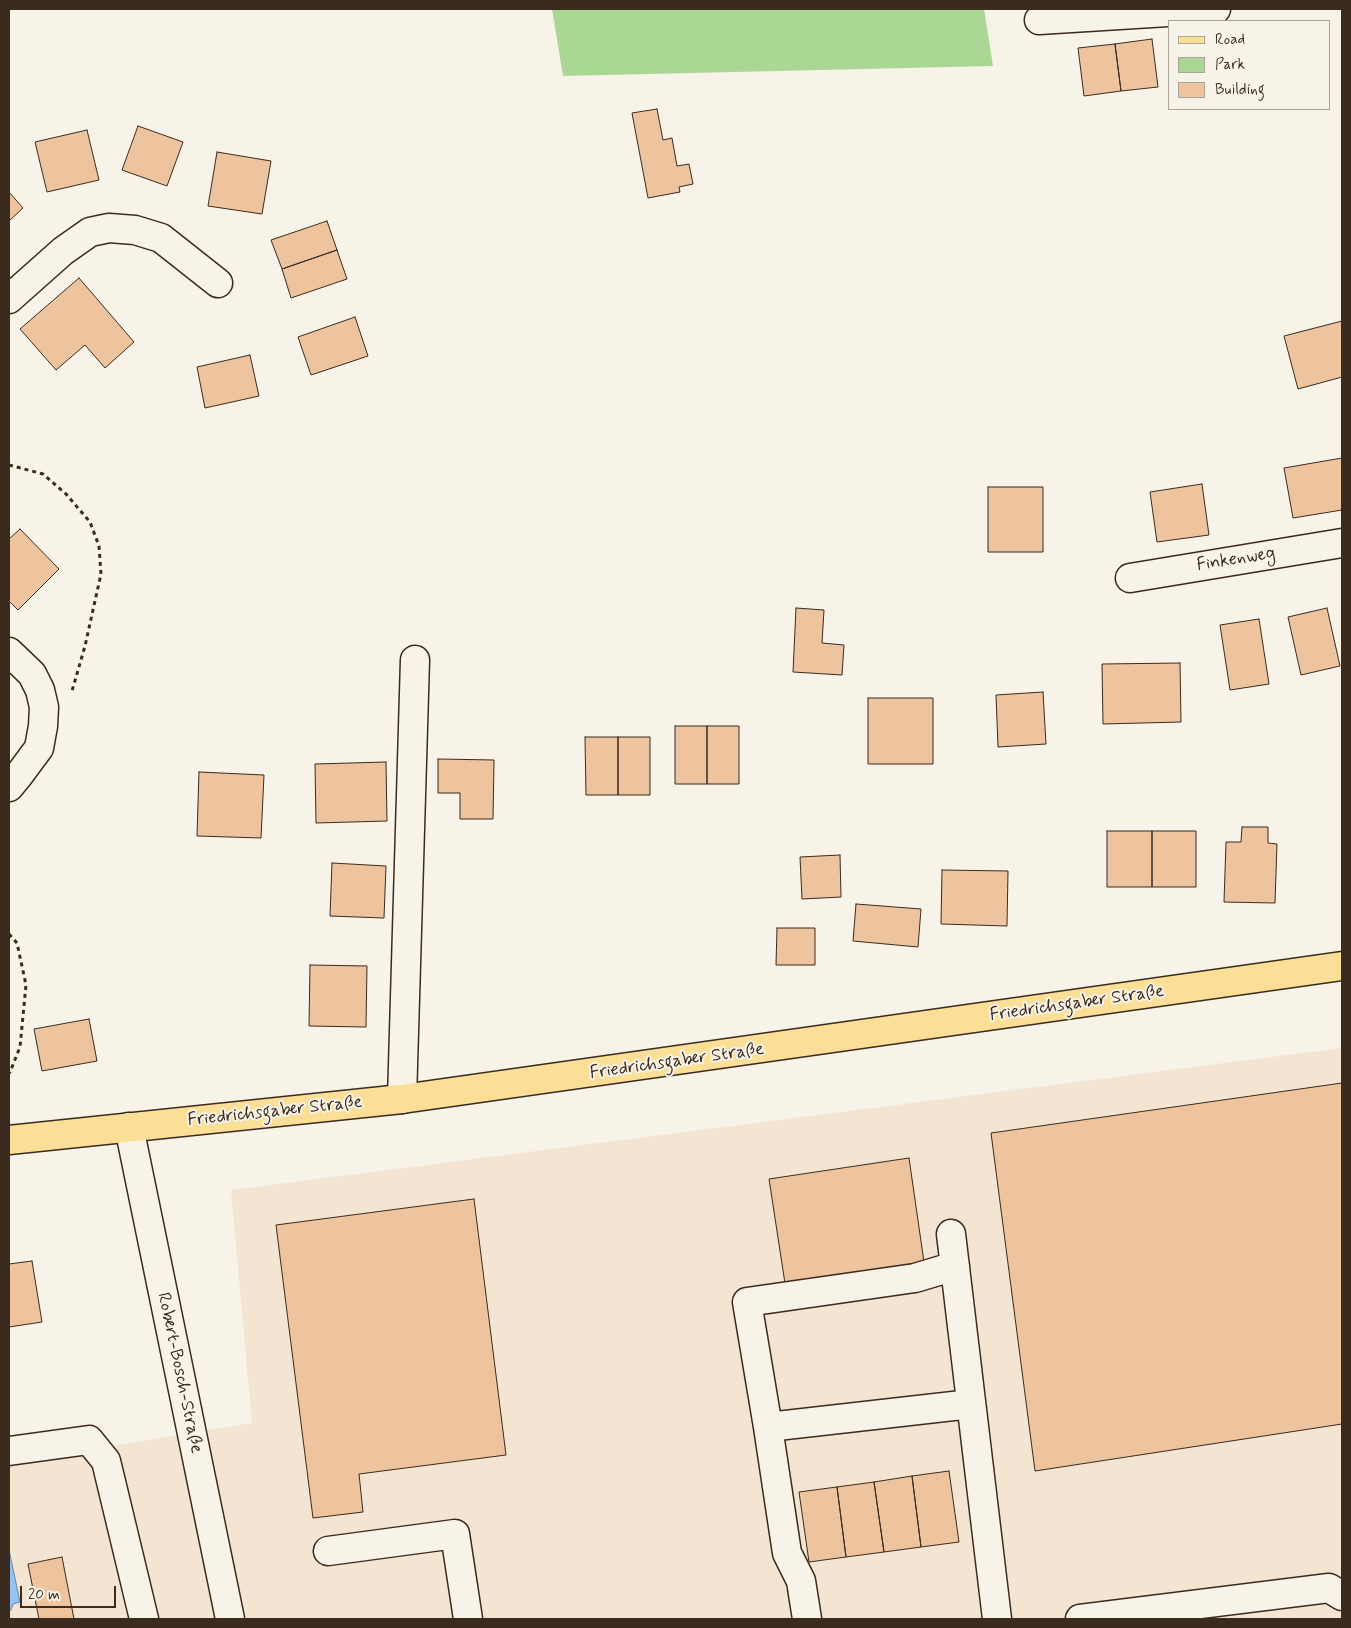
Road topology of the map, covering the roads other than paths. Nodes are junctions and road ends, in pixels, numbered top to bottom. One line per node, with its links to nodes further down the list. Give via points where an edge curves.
1 (1216, 9): 2 (street)
2 (1039, 20)
3 (218, 283): 4 (street, via 160,238 135,230 109,228 90,232 63,251)
4 (9, 299)
5 (1342, 543): 6 (street, Finkenweg)
6 (1130, 578)
7 (9, 652): 9 (street, via 32,674 44,707 39,748)
8 (415, 660): 11 (street)
9 (9, 787)
10 (1342, 966): 11 (main road, Friedrichsgaber Straße)
11 (402, 1100): 12 (main road, Friedrichsgaber Straße)
12 (129, 1127): 13 (main road, Friedrichsgaber Straße); 24 (street, Robert-Bosch-Straße)
13 (9, 1140)
14 (951, 1234): 15 (street)
15 (955, 1266): 16 (street); 17 (street, via 915,1278 747,1302)
16 (971, 1404): 17 (street); 27 (street)
17 (768, 1428): 26 (street, via 787,1553 800,1581)
18 (9, 1451): 23 (street, via 89,1440 106,1461)
19 (328, 1550): 25 (street, via 455,1534)
20 (1342, 1596): 21 (street, via 1329,1588)
21 (1260, 1608): 22 (street)
22 (1108, 1618): 28 (street)
23 (144, 1619)
24 (230, 1619)
25 (468, 1619)
26 (807, 1619)
27 (997, 1619)
28 (1080, 1619)

